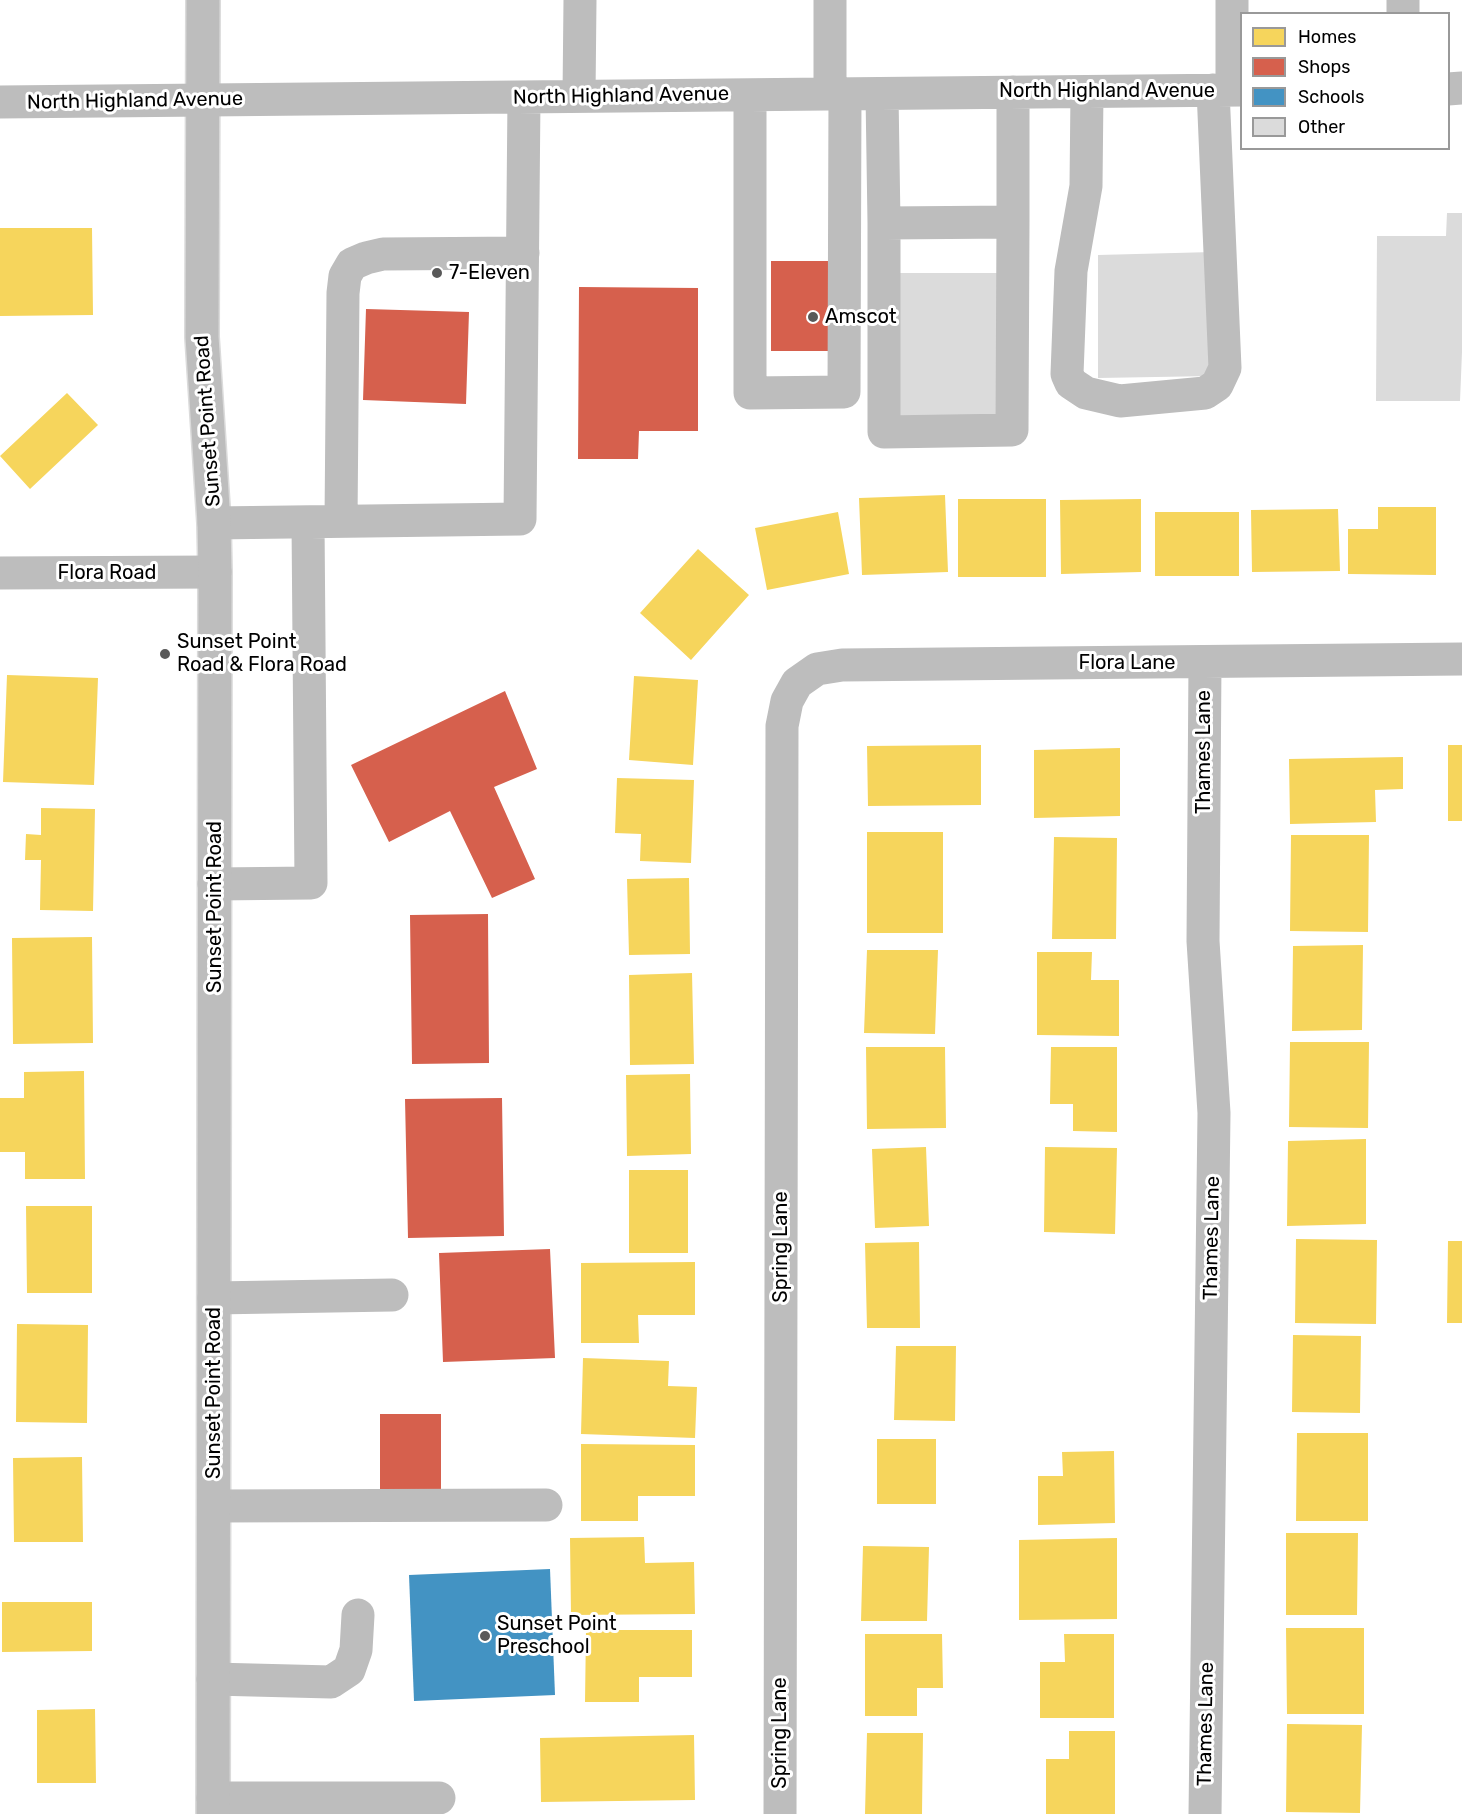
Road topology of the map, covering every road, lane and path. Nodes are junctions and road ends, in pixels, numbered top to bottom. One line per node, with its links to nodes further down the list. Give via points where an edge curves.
1 (203, 0): 13 (street, Sunset Point Road)
2 (580, 0): 11 (street)
3 (830, 0): 8 (street)
4 (1232, 0): 5 (street)
5 (1229, 90): 7 (street, North Highland Avenue); 7 (street, via 1225,368 1217,385 1205,393 1120,400 1086,393 1071,383 1067,374 1071,271 1086,186)
6 (1013, 92): 7 (street, North Highland Avenue); 9 (street, North Highland Avenue); 15 (street)
7 (1087, 92)
8 (837, 94): 9 (street, North Highland Avenue); 10 (street, North Highland Avenue); 10 (street, via 844,392 750,393)
9 (882, 94): 16 (street)
10 (750, 95): 11 (street, North Highland Avenue)
11 (579, 96): 12 (street, North Highland Avenue)
12 (524, 97): 13 (street, North Highland Avenue); 17 (street)
13 (202, 100): 14 (street, North Highland Avenue); 20 (street, Sunset Point Road, via 202,338)
14 (0, 102)
15 (1013, 222): 16 (street); 16 (street, via 1012,430 884,432)
16 (884, 223)
17 (523, 253): 18 (street, via 383,254 352,264 345,276 343,293); 18 (street, via 520,519)
18 (341, 521): 19 (street)
19 (308, 522): 20 (street); 26 (street, via 311,883)
20 (214, 524): 21 (street, Sunset Point Road)
21 (215, 572): 22 (street, Flora Road); 26 (street, Sunset Point Road)
22 (0, 573)
23 (1462, 659): 24 (street, Flora Lane)
24 (1204, 662): 25 (street, Flora Lane, via 842,665 817,669); 36 (street, Thames Lane, via 1203,941 1214,1113)
25 (797, 683): 35 (street, Spring Lane, via 787,700 782,726)
26 (214, 884): 28 (street, Sunset Point Road)
27 (392, 1295): 28 (street)
28 (214, 1298): 30 (street, Sunset Point Road)
29 (546, 1505): 30 (street)
30 (214, 1506): 32 (street, Sunset Point Road)
31 (358, 1616): 32 (street, via 356,1650 349,1670 331,1682)
32 (213, 1678): 34 (street, Sunset Point Road)
33 (439, 1798): 34 (street)
34 (213, 1806)
35 (780, 1814)
36 (1205, 1814)

